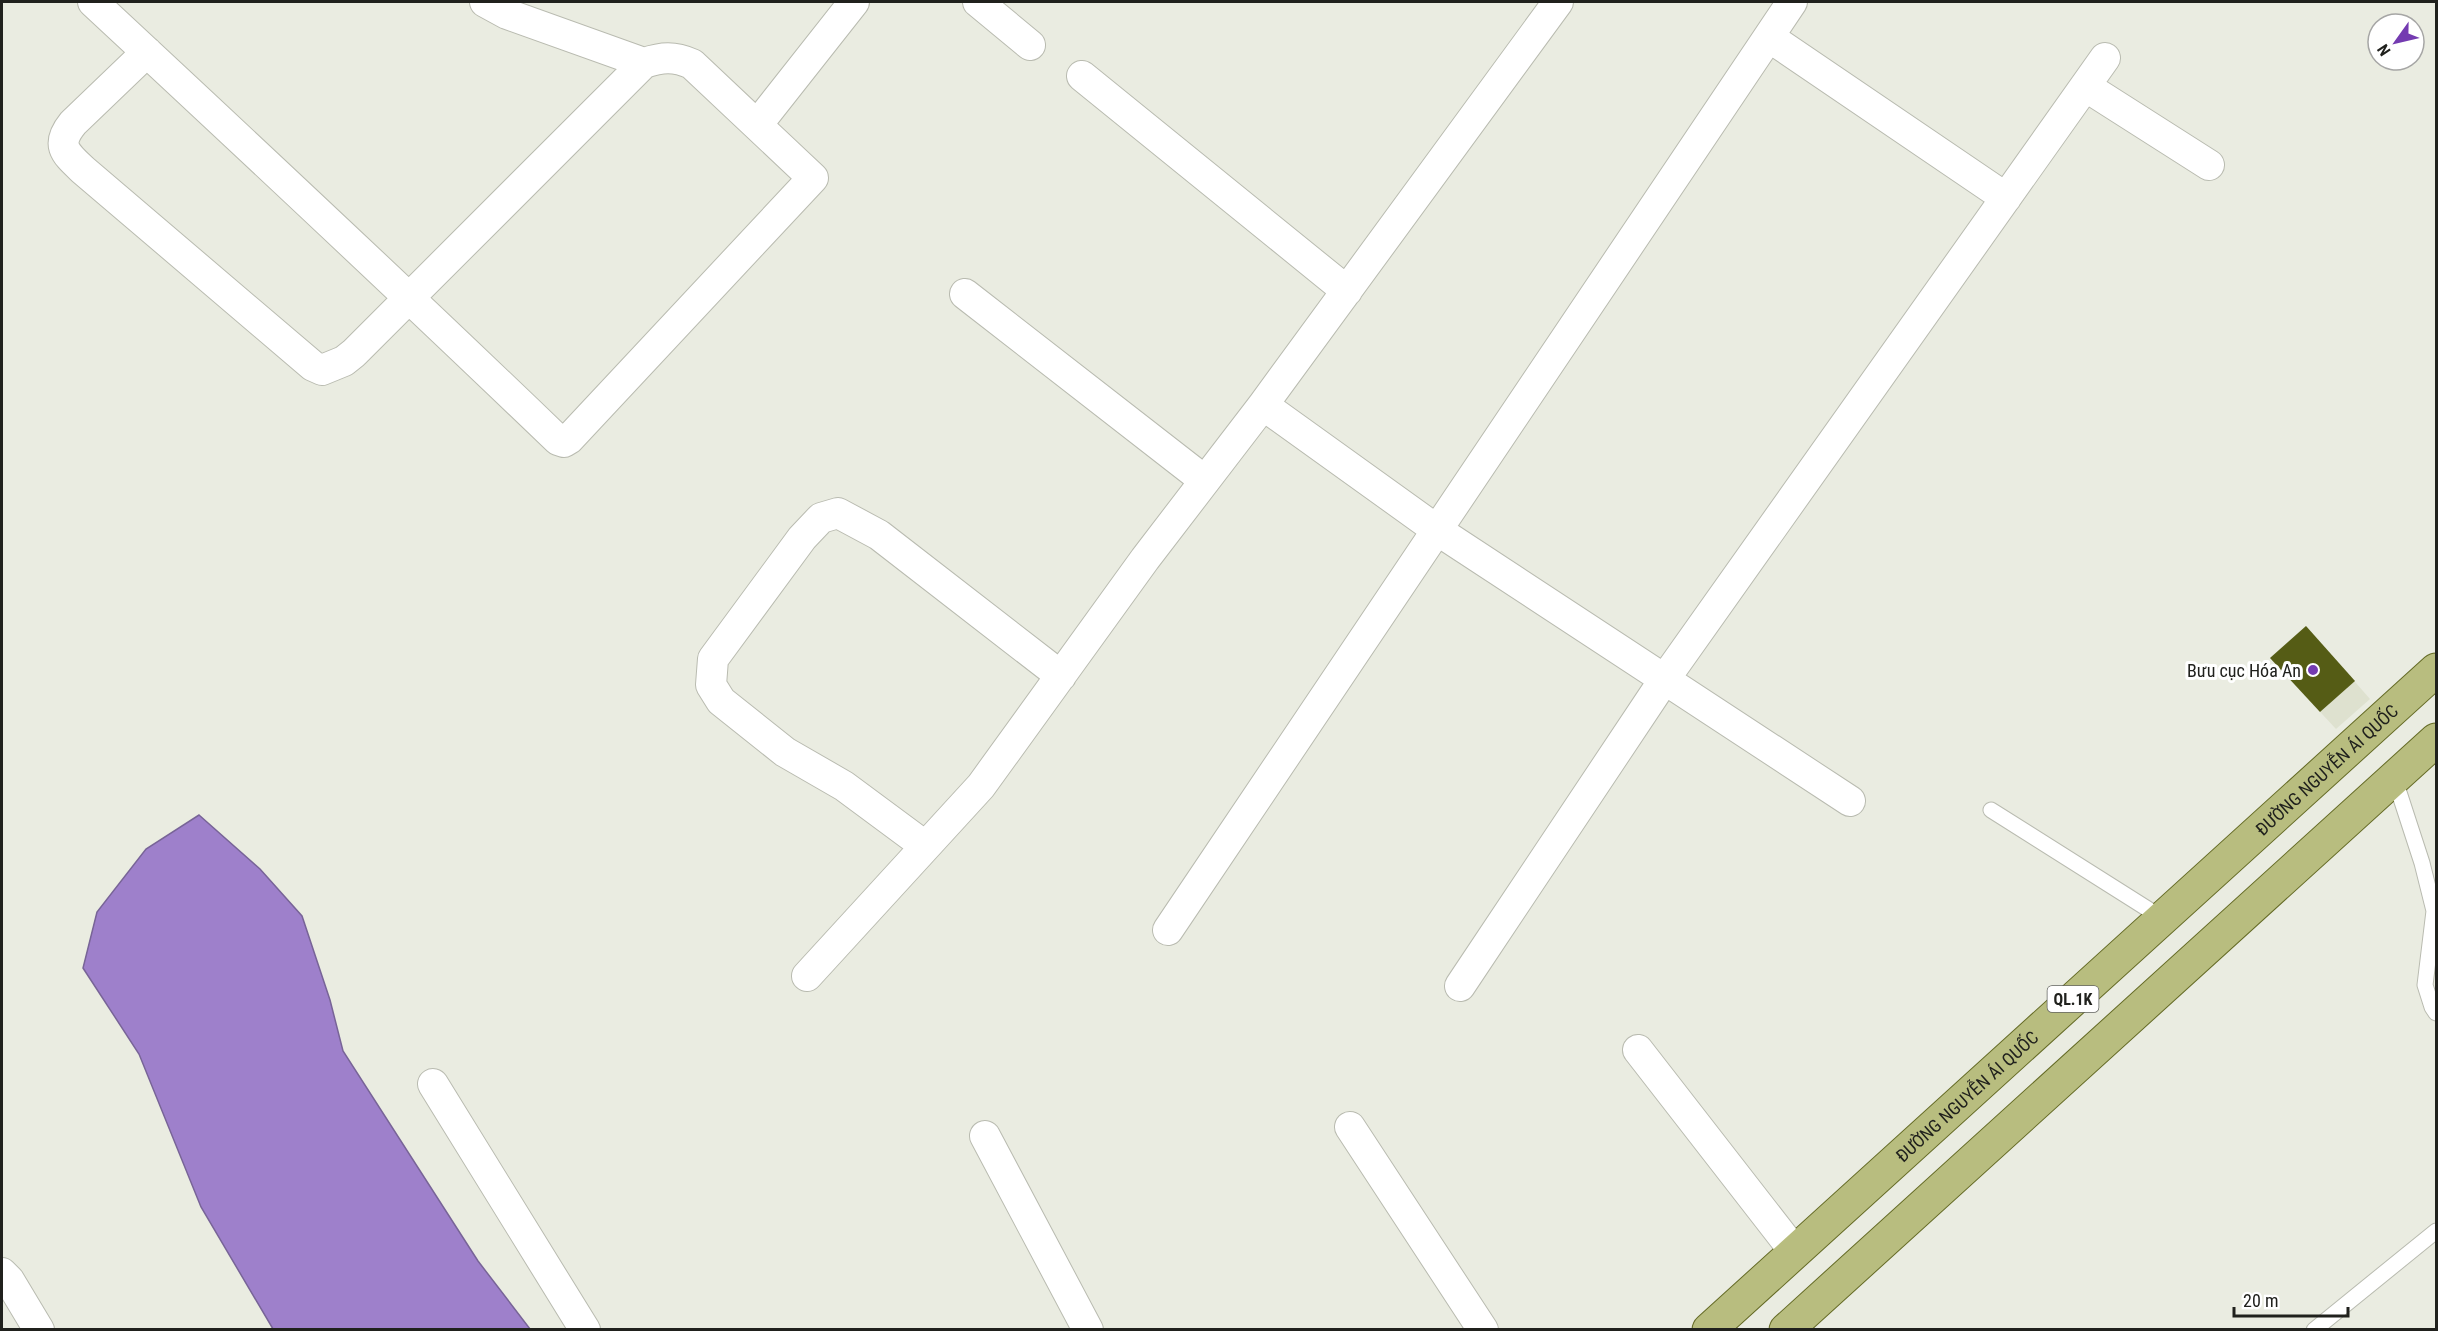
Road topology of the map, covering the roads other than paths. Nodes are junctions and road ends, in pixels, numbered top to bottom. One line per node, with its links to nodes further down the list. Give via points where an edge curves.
1 (93, 2): 9 (street)
2 (485, 2): 11 (street, via 507,14)
3 (854, 2): 14 (street)
4 (978, 2): 8 (street)
5 (1558, 2): 17 (street)
6 (1792, 2): 7 (street)
7 (1769, 37): 16 (street); 22 (street)
8 (1030, 45)
9 (147, 52): 19 (street); 19 (street, via 63,135 62,145 70,158 322,370 344,361)
10 (2105, 58): 13 (street)
11 (644, 63): 14 (street, via 662,57 692,64); 19 (street)
12 (1082, 76): 17 (street)
13 (2085, 86): 15 (street); 16 (street)
14 (758, 126): 19 (street, via 813,178 564,442)
15 (2209, 165)
16 (2006, 198): 25 (street)
17 (1347, 291): 20 (street)
18 (965, 294): 21 (street)
19 (410, 298)
20 (1263, 405): 21 (street); 22 (street)
21 (1204, 480): 24 (street)
22 (1437, 530): 25 (street); 32 (street)
23 (2436, 670): 31 (main road, ĐƯỜNG NGUYỄN ÁI QUỐC / QL.1K)
24 (1061, 676): 30 (street, via 981,786); 30 (street, via 879,535 838,513 821,518 802,538 713,659 711,685 721,701 785,752 844,786)
25 (1664, 680): 28 (street); 34 (street)
26 (2436, 740): 27 (main road, QL.1K)
27 (2394, 777): 35 (lane, via 2434,910 2425,985); 48 (main road, QL.1K)
28 (1850, 801)
29 (1991, 810): 31 (lane)
30 (925, 846): 33 (street)
31 (2162, 918): 41 (main road, ĐƯỜNG NGUYỄN ÁI QUỐC / QL.1K)
32 (1168, 930)
33 (807, 976)
34 (1460, 986)
35 (2436, 1012)
36 (1638, 1050): 41 (street)
37 (433, 1084): 44 (street)
38 (1350, 1127): 46 (street)
39 (985, 1136): 45 (street)
40 (2436, 1231): 49 (lane)
41 (1795, 1252): 47 (main road, ĐƯỜNG NGUYỄN ÁI QUỐC / QL.1K)
42 (2, 1273): 43 (street)
43 (39, 1329)
44 (585, 1329)
45 (1088, 1329)
46 (1482, 1329)
47 (1709, 1329)
48 (1786, 1329)
49 (2314, 1329)

